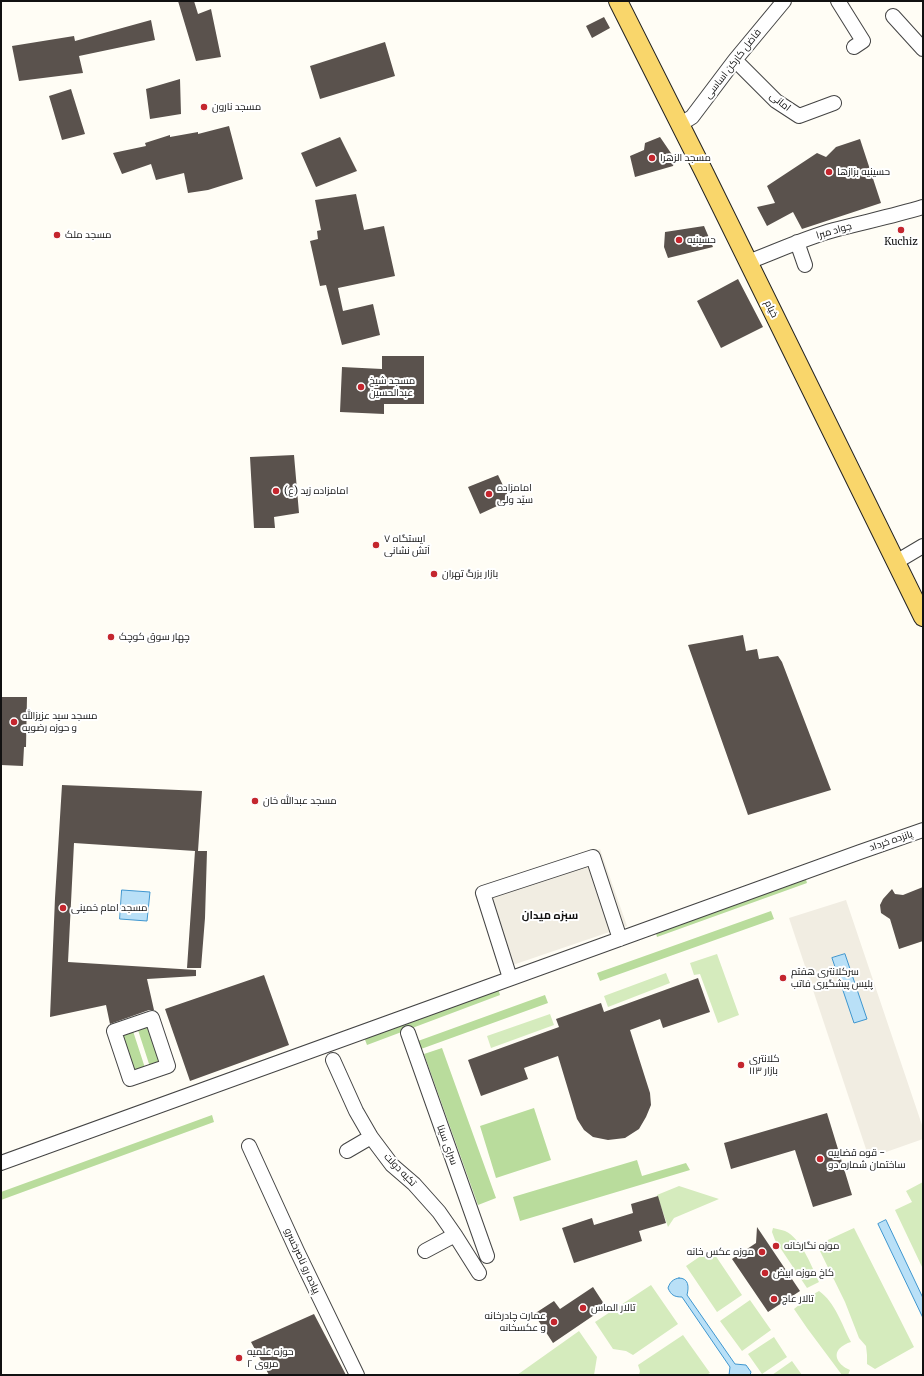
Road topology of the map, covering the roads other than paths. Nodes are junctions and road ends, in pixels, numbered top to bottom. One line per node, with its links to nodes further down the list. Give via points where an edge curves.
1 (618, 1): 9 (main road, خیام)
2 (784, 1): 7 (street, فاضل کارکن اساسی)
3 (838, 1): 5 (street, via 863,41)
4 (893, 16): 6 (street)
5 (854, 47)
6 (923, 50)
7 (735, 60): 8 (street, امانی, via 776,101 799,116); 9 (street, فاضل کارکن اساسی, via 692,117)
8 (834, 104)
9 (679, 125): 12 (main road, خیام)
10 (923, 207): 11 (street, جواد مبرا)
11 (797, 242): 12 (street, جواد مبرا); 13 (street)
12 (748, 262): 15 (main road, خیام)
13 (805, 265)
14 (923, 546): 15 (street)
15 (896, 562): 16 (main road, خیام)
16 (923, 617)
17 (923, 830): 18 (street, پانزده خرداد)
18 (620, 939): 19 (street, پانزده خرداد); 19 (street, via 593,857 483,893)
19 (510, 978): 26 (street, پانزده خرداد)
20 (133, 1025): 20 (street, via 114,1031 130,1079 168,1066 152,1018)
21 (408, 1033): 29 (street, سرای سینا)
22 (333, 1060): 23 (street, تکیه دولت)
23 (371, 1137): 25 (street); 27 (street, تکیه دولت, via 392,1165 414,1184 439,1212)
24 (249, 1146): 31 (street, پیاده رو ناصرخسرو)
25 (346, 1151)
26 (1, 1163)
27 (455, 1235): 28 (street); 30 (street, تکیه دولت)
28 (425, 1251)
29 (487, 1256)
30 (479, 1273)
31 (357, 1375)

